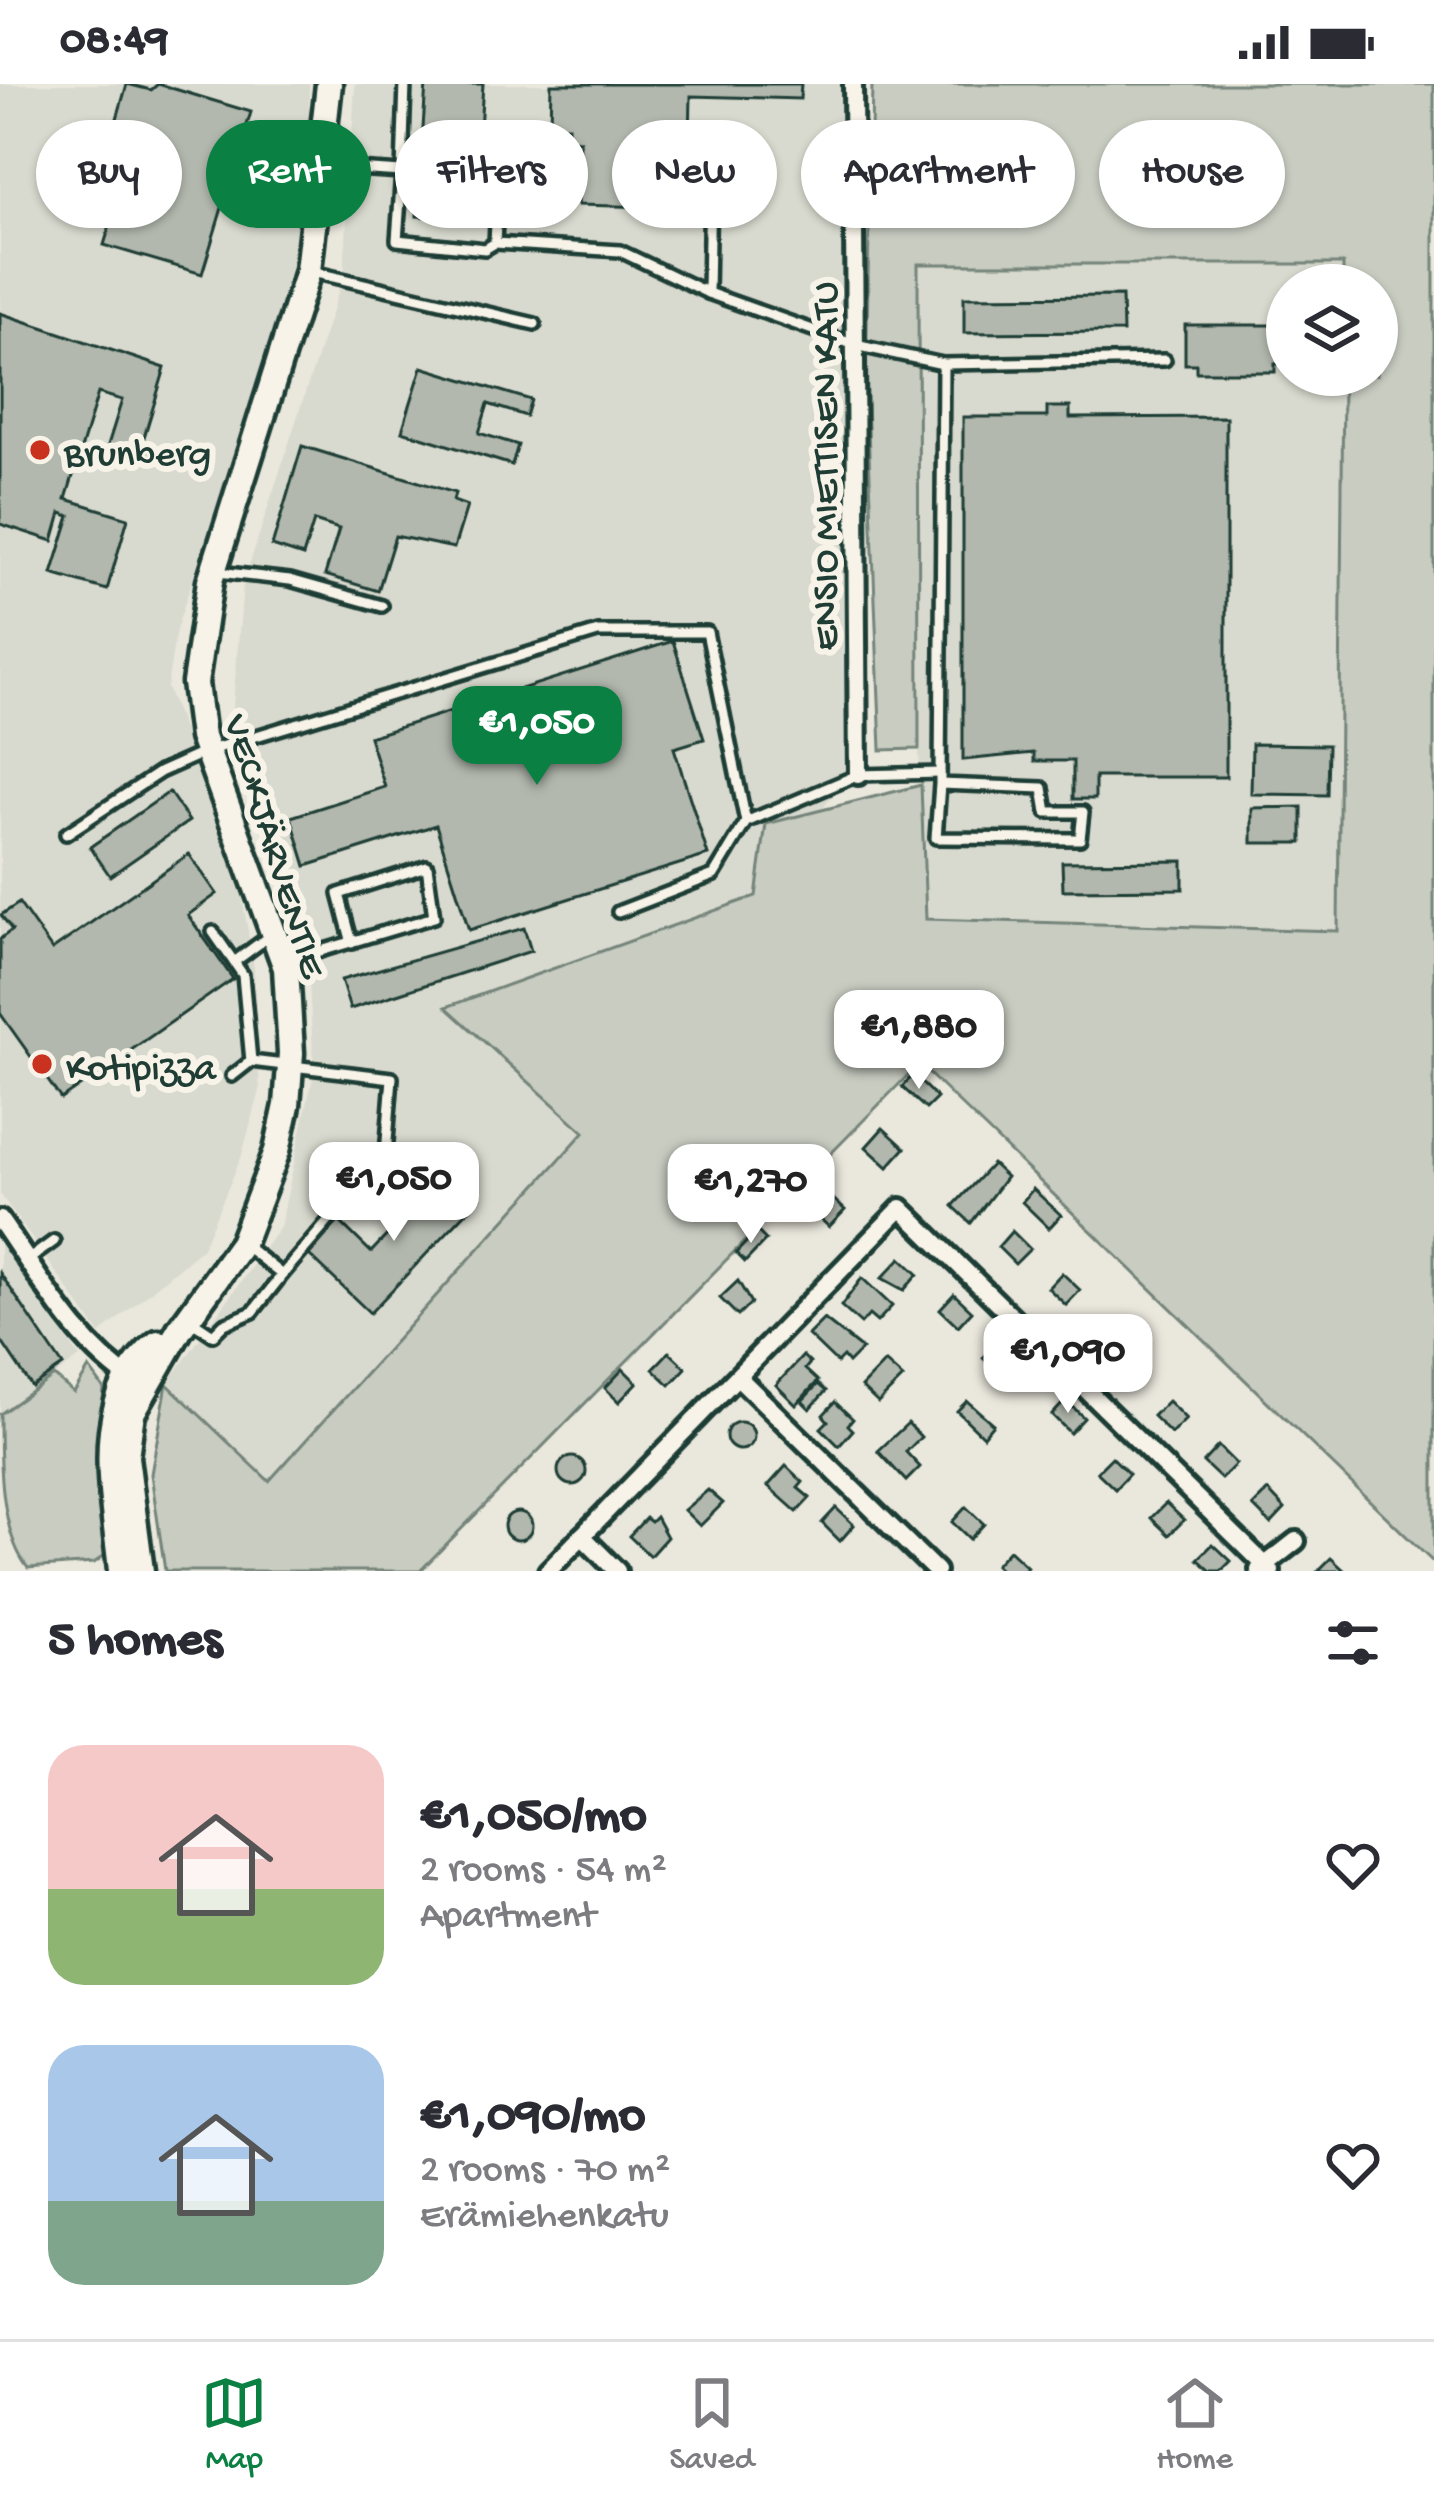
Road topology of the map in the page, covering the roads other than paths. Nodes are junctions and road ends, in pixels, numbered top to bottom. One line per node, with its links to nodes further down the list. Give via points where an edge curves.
1 (328, 84): 4 (main road, VECKJÄRVENTIE)
2 (405, 84): 5 (lane)
3 (853, 84): 14 (street, ENSIO MIETTISEN KATU)
4 (326, 120)
5 (404, 120)
6 (315, 228): 11 (main road, VECKJÄRVENTIE)
7 (398, 228): 10 (lane, via 397,240 484,249)
8 (497, 228): 10 (lane)
9 (709, 228): 12 (lane)
10 (496, 242): 12 (lane, via 620,251)
11 (308, 271): 13 (lane); 17 (main road, VECKJÄRVENTIE)
12 (708, 292): 14 (lane)
13 (535, 324)
14 (854, 345): 16 (lane); 20 (street, ENSIO MIETTISEN KATU)
15 (1165, 360): 16 (lane)
16 (943, 364): 21 (lane)
17 (213, 572): 18 (lane, via 290,580); 19 (main road, VECKJÄRVENTIE, via 195,683)
18 (382, 606)
19 (207, 751): 22 (lane, via 598,632 706,632); 23 (lane); 26 (main road, VECKJÄRVENTIE)
20 (858, 775): 21 (lane); 22 (lane)
21 (940, 778): 21 (lane, via 1042,788 1047,812 1082,812 1080,838 936,838)
22 (746, 822): 24 (lane, via 714,875)
23 (66, 834)
24 (618, 912)
25 (213, 932): 28 (lane)
26 (272, 934): 28 (lane); 29 (main road, VECKJÄRVENTIE)
27 (352, 943): 27 (lane, via 434,917 427,866 339,894); 29 (lane)
28 (234, 962): 30 (lane, via 243,975)
29 (284, 962): 31 (main road, VECKJÄRVENTIE)
30 (251, 1060): 31 (lane); 32 (lane)
31 (290, 1067): 35 (main road, VECKJÄRVENTIE, via 277,1150); 37 (lane, via 392,1078 386,1154)
32 (232, 1076)
33 (0, 1220): 36 (street)
34 (54, 1241): 36 (lane)
35 (242, 1243): 37 (lane); 38 (main road, VECKJÄRVENTIE)
36 (28, 1260): 40 (street, via 93,1353)
37 (282, 1275): 38 (lane, via 253,1312 213,1335)
38 (185, 1324): 40 (main road, VECKJÄRVENTIE, via 153,1346)
39 (738, 1377): 41 (street); 43 (street, via 901,1208); 47 (street)
40 (135, 1383): 44 (main road, VECKJÄRVENTIE, via 112,1414 109,1448)
41 (582, 1536): 45 (street); 46 (street)
42 (1296, 1541): 43 (street)
43 (1265, 1569)
44 (124, 1571)
45 (548, 1571)
46 (617, 1571)
47 (936, 1571)

